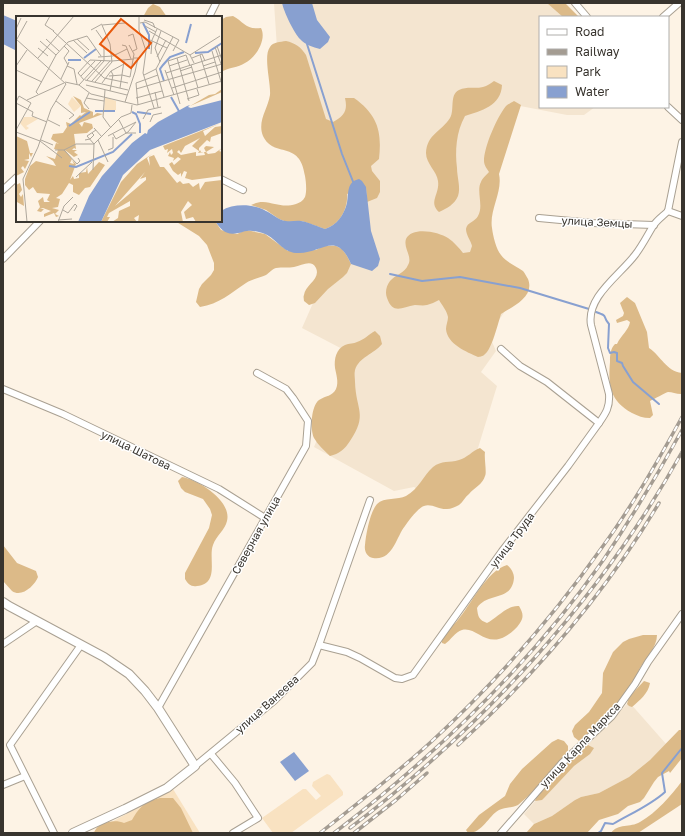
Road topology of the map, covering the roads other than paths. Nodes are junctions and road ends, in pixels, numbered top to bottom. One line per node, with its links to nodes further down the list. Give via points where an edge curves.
1 (216, 3): 4 (street)
2 (575, 3): 5 (street)
3 (679, 3): 6 (street)
4 (210, 16)
5 (586, 16)
6 (664, 16)
7 (669, 108): 8 (street)
8 (681, 119)
9 (682, 142): 14 (street)
10 (16, 178): 12 (street)
11 (222, 180): 13 (street)
12 (3, 190)
13 (243, 190)
14 (668, 211): 15 (street); 18 (street, улица Труда)
15 (682, 216)
16 (539, 218): 18 (street, улица Земцы)
17 (39, 222): 19 (street)
18 (654, 225): 23 (street, улица Труда, via 637,253 600,293 590,317 610,403)
19 (3, 259)
20 (501, 349): 23 (street)
21 (257, 373): 25 (street, Северная улица, via 286,389 308,421 306,446)
22 (3, 389): 25 (street, улица Шатова, via 63,414 219,490)
23 (599, 424): 31 (street, улица Труда, via 502,551 413,675 404,679 395,678 347,652)
24 (370, 500): 31 (street, улица Ванеева)
25 (265, 518): 32 (street, Северная улица)
26 (3, 602): 28 (street)
27 (682, 614): 40 (street, улица Карла Маркса, via 612,716 562,763)
28 (37, 621): 29 (street); 30 (street)
29 (3, 644)
30 (82, 645): 32 (street, via 129,674); 35 (street, via 10,746)
31 (319, 646): 33 (street, улица Ванеева, via 312,663 274,701)
32 (158, 708): 34 (street)
33 (211, 754): 34 (street, улица Ванеева); 39 (street, via 235,783 258,818)
34 (195, 766): 38 (street, улица Ванеева, via 167,788)
35 (25, 776): 36 (street); 37 (street)
36 (3, 785)
37 (54, 833)
38 (73, 833)
39 (233, 833)
40 (500, 833)

